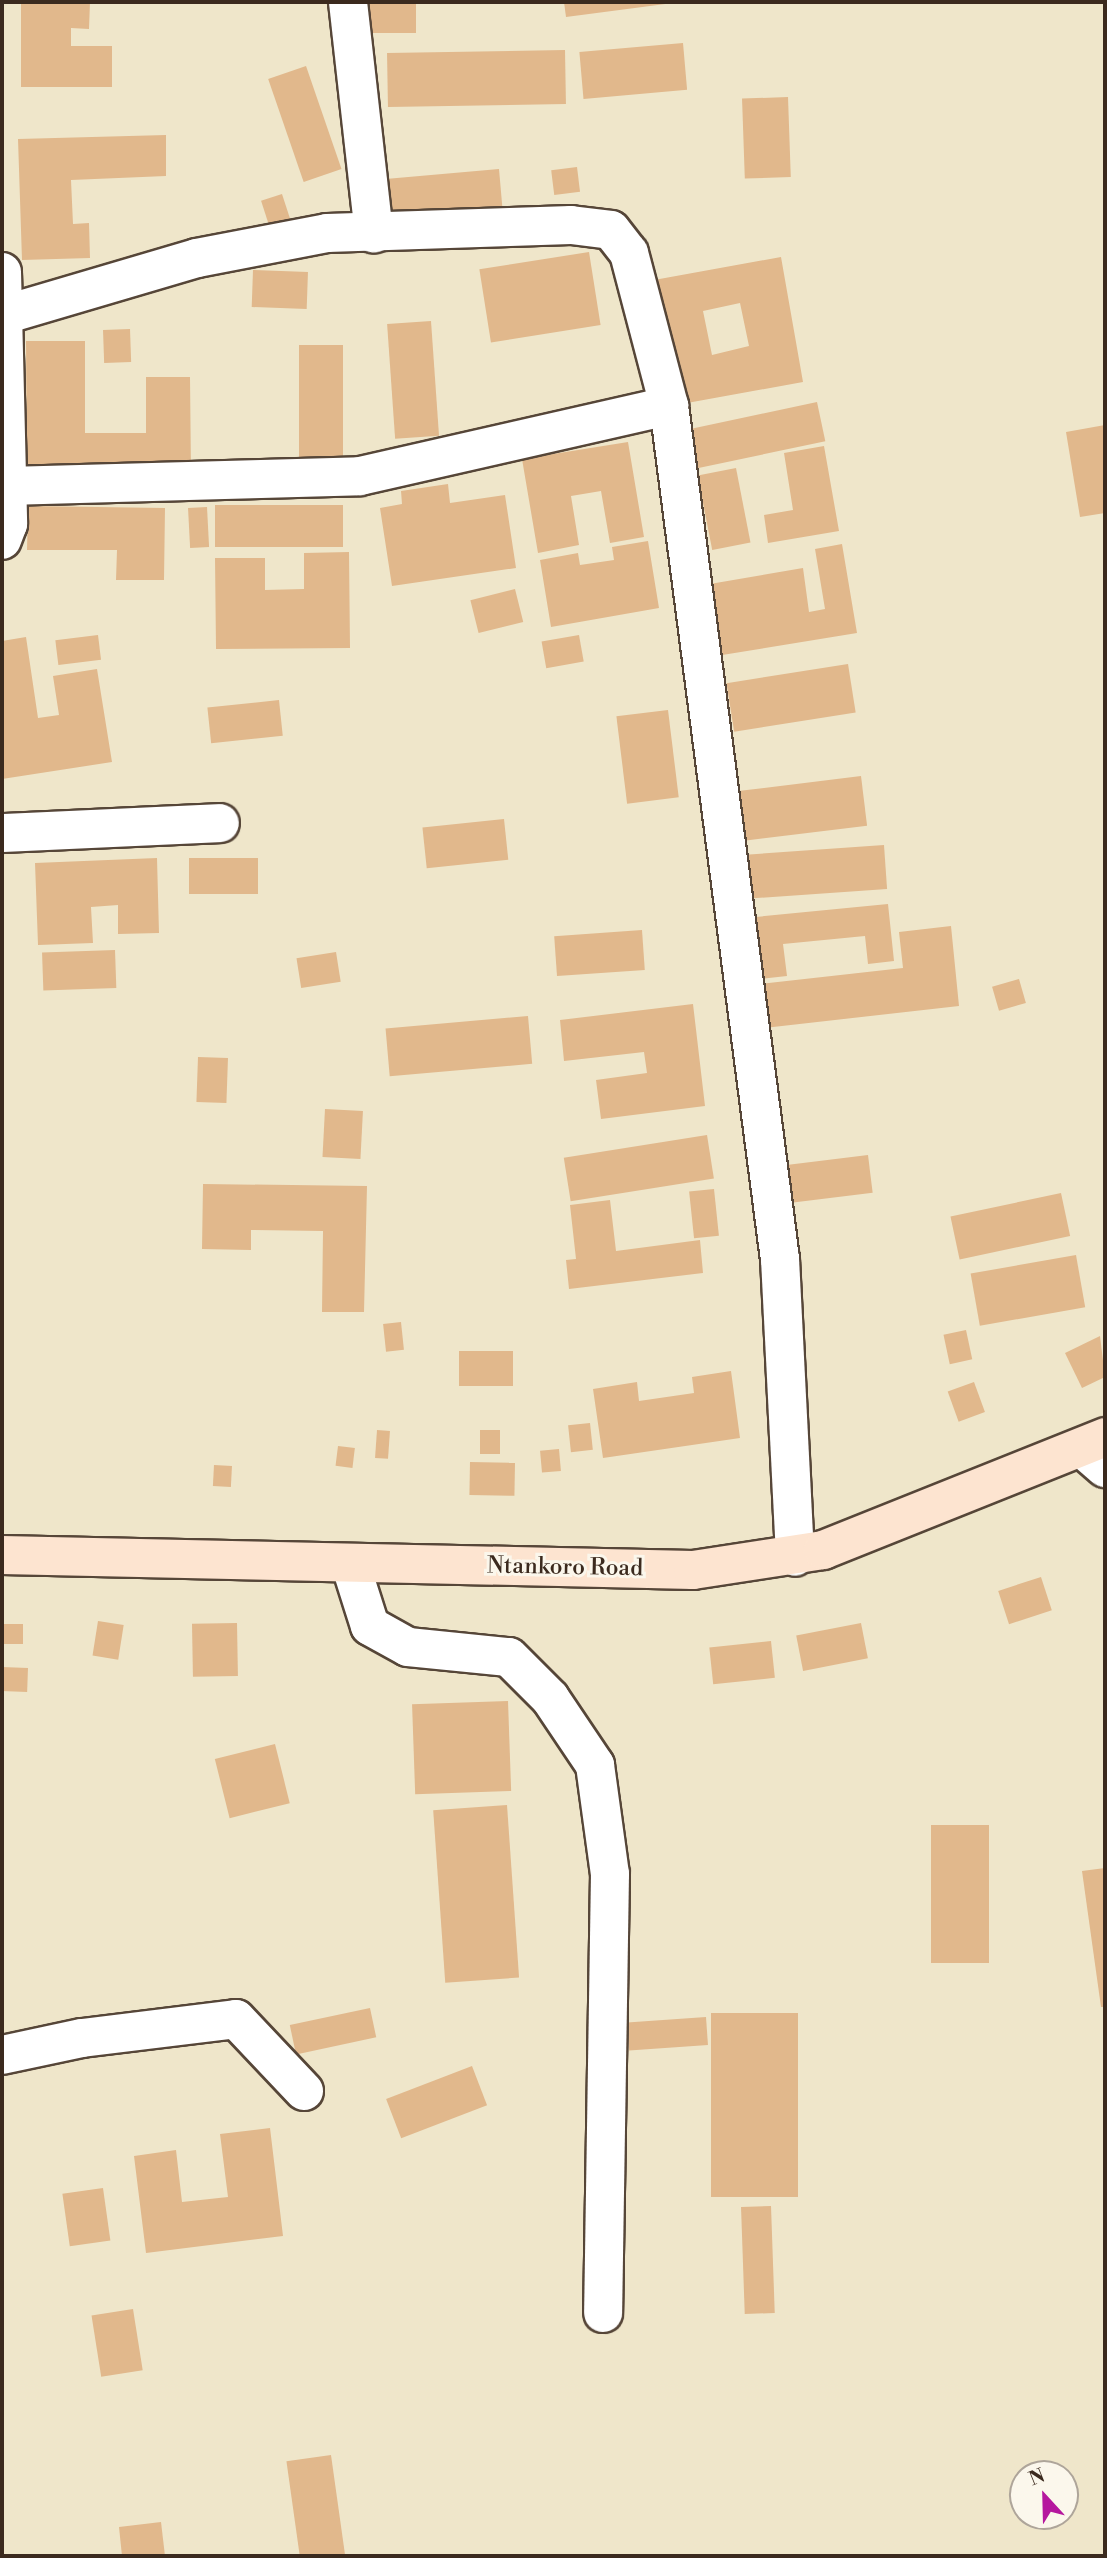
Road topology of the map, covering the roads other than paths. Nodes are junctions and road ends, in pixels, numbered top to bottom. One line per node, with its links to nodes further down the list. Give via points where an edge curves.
1 (348, 2): 2 (street)
2 (374, 234): 4 (street, via 261,243); 5 (street, via 571,225 611,230 629,253 644,295)
3 (2, 272): 4 (street)
4 (7, 314): 6 (street)
5 (669, 406): 6 (street, via 360,476); 12 (street, via 780,1259)
6 (8, 486): 7 (street)
7 (2, 540)
8 (220, 823): 9 (street)
9 (2, 833)
10 (1098, 1451): 12 (main road, Ntankoro Road)
11 (2, 1555): 13 (main road, Ntankoro Road)
12 (796, 1557): 13 (main road, Ntankoro Road, via 693,1570)
13 (350, 1563): 16 (street, via 370,1626 408,1647 509,1657 550,1698 595,1765 610,1874)
14 (2, 2055): 15 (street, via 82,2038 236,2020)
15 (304, 2091)
16 (603, 2313)

